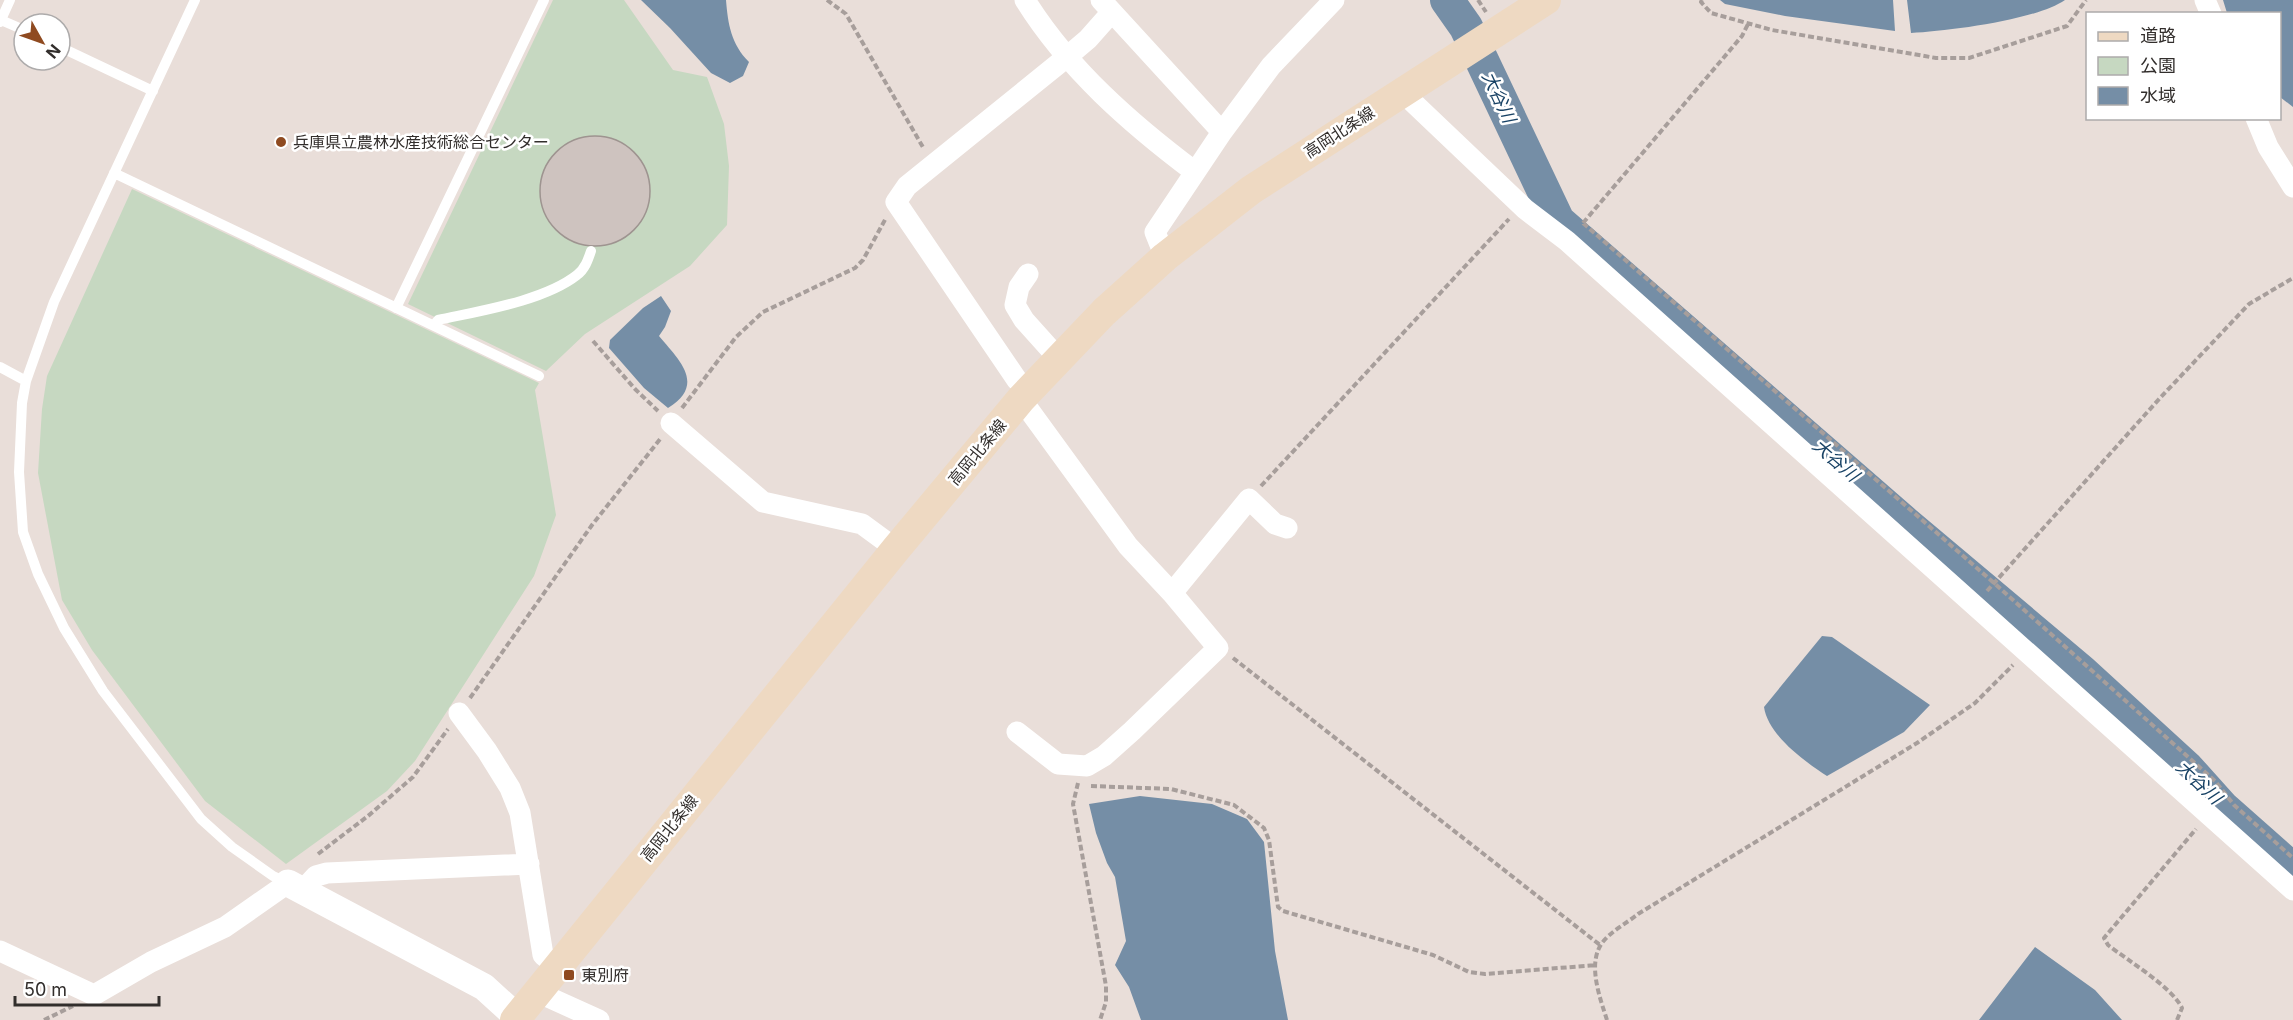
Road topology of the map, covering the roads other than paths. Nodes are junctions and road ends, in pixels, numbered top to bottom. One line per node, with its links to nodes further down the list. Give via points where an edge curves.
1 (10, 0): 8 (lane)
2 (195, 0): 11 (lane)
3 (544, 0): 21 (lane)
4 (1025, 0): 10 (street)
5 (1334, 0): 14 (street, via 1271,66)
6 (1546, 0): 12 (main road, 高岡北条線)
7 (1106, 7): 10 (street, via 1088,39); 14 (street)
8 (1, 21)
9 (72, 53): 11 (lane)
10 (1067, 57): 15 (street, via 1135,125); 27 (street, via 907,186 896,202)
11 (153, 91): 16 (lane)
12 (1401, 91): 19 (main road, 高岡北条線, via 1274,174); 36 (street, via 1522,206)
13 (2257, 120): 17 (street)
14 (1222, 132): 15 (street)
15 (1196, 172): 19 (street, via 1155,232)
16 (114, 173): 21 (lane); 26 (lane, via 54,302)
17 (2293, 187)
18 (591, 251): 22 (lane, via 578,275 553,290 438,320)
19 (1165, 257): 23 (main road, 高岡北条線)
20 (1028, 274): 23 (street, via 1019,287 1015,305)
21 (396, 308): 22 (lane)
22 (434, 325): 25 (lane)
23 (1059, 359): 27 (main road, 高岡北条線)
24 (0, 367): 26 (lane)
25 (539, 376)
26 (26, 381): 35 (lane, via 19,472 23,532 64,628 103,691 201,819 273,876)
27 (1026, 394): 30 (main road, 高岡北条線); 31 (street, via 1128,546)
28 (671, 423): 30 (street, via 763,502 862,524)
29 (1287, 528): 31 (street, via 1275,524 1249,499)
30 (896, 549): 38 (main road, 高岡北条線)
31 (1172, 593): 33 (street, via 1218,648 1132,731 1082,775 1058,764)
32 (459, 713): 34 (street, via 510,789 520,813)
33 (1017, 732)
34 (529, 864): 35 (street, via 327,873); 38 (street, via 543,955)
35 (296, 886): 37 (street, via 94,995); 41 (street, via 484,987)
36 (2293, 890)
37 (0, 951)
38 (558, 967): 39 (main road, 高岡北条線)
39 (537, 992): 40 (street); 41 (main road, 高岡北条線)
40 (574, 1015): 42 (street)
41 (516, 1018)
42 (599, 1020)

